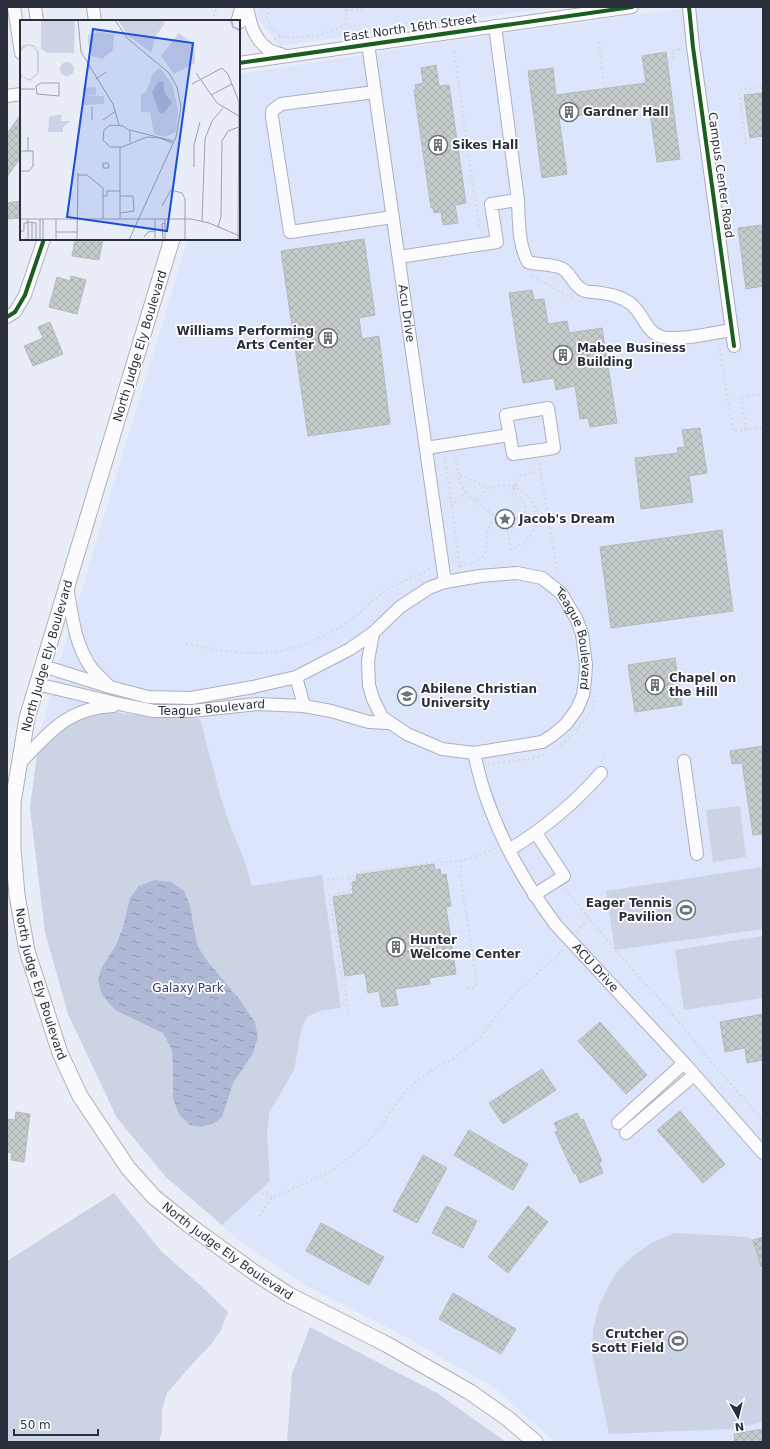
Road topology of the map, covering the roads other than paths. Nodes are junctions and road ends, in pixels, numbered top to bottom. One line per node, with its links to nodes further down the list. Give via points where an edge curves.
1 (14, 7): 13 (street)
2 (35, 7): 8 (street)
3 (93, 7): 9 (street)
4 (243, 7): 10 (main road)
5 (247, 7): 14 (street, via 251,26 257,38 268,50)
6 (632, 7): 11 (street, East North 16th Street)
7 (689, 7): 25 (street, Campus Center Road)
8 (37, 20)
9 (95, 20)
10 (239, 20)
11 (495, 26): 12 (street, East North 16th Street); 19 (street)
12 (368, 44): 14 (street, East North 16th Street); 16 (street, Acu Drive)
13 (20, 47)
14 (286, 56): 15 (street, East North 16th Street)
15 (240, 63)
16 (375, 92): 20 (street, Acu Drive); 20 (street, via 281,104 272,111 272,117 290,232)
17 (20, 94): 18 (street)
18 (7, 96)
19 (518, 200): 23 (street, via 491,204 497,242); 25 (street, via 523,254 528,262 564,269 576,286 585,291 620,297 632,304 650,330 660,337 674,338)
20 (393, 217): 23 (street, Acu Drive)
21 (44, 240): 24 (street, via 25,295 15,312)
22 (172, 240): 30 (main road, North Judge Ely Boulevard)
23 (399, 257): 28 (street, Acu Drive)
24 (7, 317)
25 (732, 330): 26 (street, Campus Center Road)
26 (734, 346)
27 (510, 435): 27 (street, via 512,454 554,448 548,408 506,415); 28 (street)
28 (426, 448): 29 (street, Acu Drive)
29 (445, 582): 31 (street, Teague Boulevard, via 429,588 400,607); 39 (street, Teague Boulevard, via 517,573 542,578 561,593 582,634 586,665 583,695 577,710 566,724 542,742)
30 (67, 586): 32 (main road, North Judge Ely Boulevard); 35 (street, via 74,630 81,650 91,667)
31 (373, 633): 33 (street, Teague Boulevard); 38 (street, Teague Boulevard, via 368,661 369,685 382,717)
32 (43, 666): 34 (main road, North Judge Ely Boulevard); 35 (street, Teague Boulevard)
33 (296, 677): 35 (street, Teague Boulevard, via 191,698 148,697); 37 (street)
34 (37, 684): 36 (street, Teague Boulevard); 41 (main road, North Judge Ely Boulevard, via 27,718)
35 (110, 687)
36 (124, 705): 37 (street, Teague Boulevard, via 154,711 192,711 257,704); 41 (street, via 86,710 66,719)
37 (304, 706): 38 (street, Teague Boulevard, via 369,722)
38 (388, 722): 39 (street, Teague Boulevard, via 407,734 442,749)
39 (474, 753): 44 (street, ACU Drive, via 484,792)
40 (684, 761): 45 (street)
41 (19, 764): 52 (main road, North Judge Ely Boulevard, via 13,802 13,849 17,895 27,951 60,1053 80,1096 128,1168 154,1197 255,1273 289,1295 386,1344 470,1392)
42 (599, 771): 43 (street, via 591,785)
43 (536, 833): 44 (street); 46 (street, via 564,876)
44 (507, 846): 46 (street, ACU Drive)
45 (697, 854)
46 (534, 895): 47 (street, ACU Drive, via 570,941)
47 (684, 1063): 48 (street, ACU Drive); 49 (street)
48 (694, 1075): 50 (street); 51 (street, ACU Drive)
49 (618, 1123)
50 (626, 1133)
51 (763, 1154)
52 (535, 1442)

